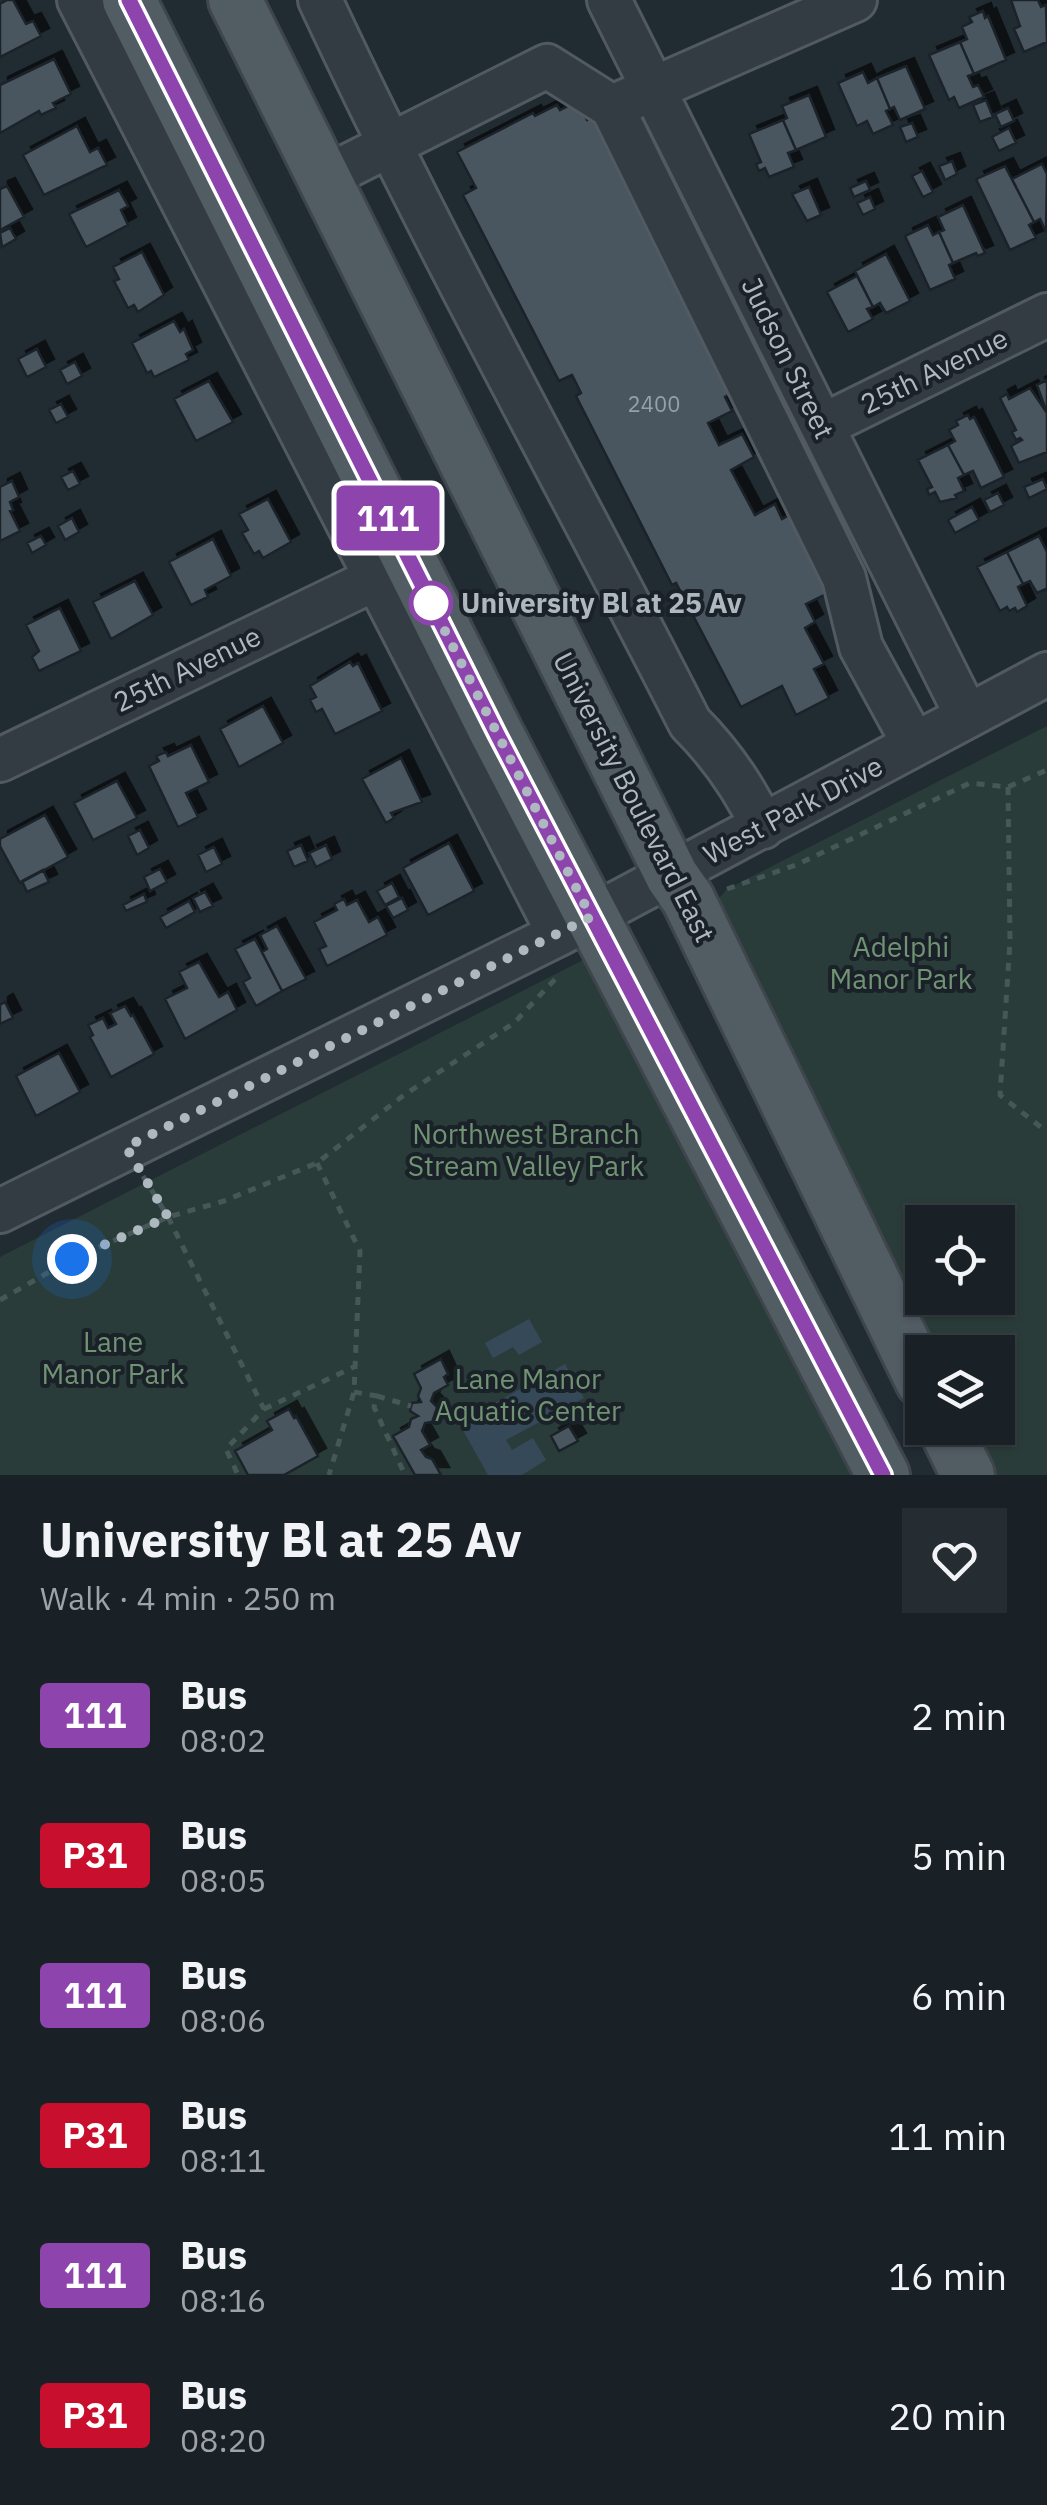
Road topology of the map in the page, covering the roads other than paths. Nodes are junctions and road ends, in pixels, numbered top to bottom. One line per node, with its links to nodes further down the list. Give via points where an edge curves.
1 (79, 0): 13 (street)
2 (129, 0): 20 (main road)
3 (235, 0): 10 (main road, University Boulevard East)
4 (320, 0): 9 (street)
5 (610, 0): 7 (street, Judson Street)
6 (854, 0): 7 (street)
7 (656, 88): 8 (street); 12 (street, Judson Street)
8 (612, 107): 9 (street, via 546,66); 16 (street, via 844,578 861,647)
9 (392, 144): 10 (street); 18 (street, via 420,212 690,723 746,791)
10 (326, 177): 19 (main road, University Boulevard East)
11 (1047, 315): 12 (street, 25th Avenue)
12 (822, 426): 15 (street, Judson Street)
13 (375, 579): 17 (street, 25th Avenue); 20 (street)
14 (1047, 674): 15 (street, West Park Drive)
15 (967, 716): 16 (street, West Park Drive)
16 (914, 744): 18 (street, West Park Drive)
17 (3, 752)
18 (763, 827): 19 (street, West Park Drive)
19 (696, 884): 20 (street, West Park Drive); 22 (main road, University Boulevard East, via 688,899)
20 (572, 941): 21 (street, West Park Drive); 23 (main road)
21 (0, 1210)
22 (905, 1346)
23 (882, 1475)

